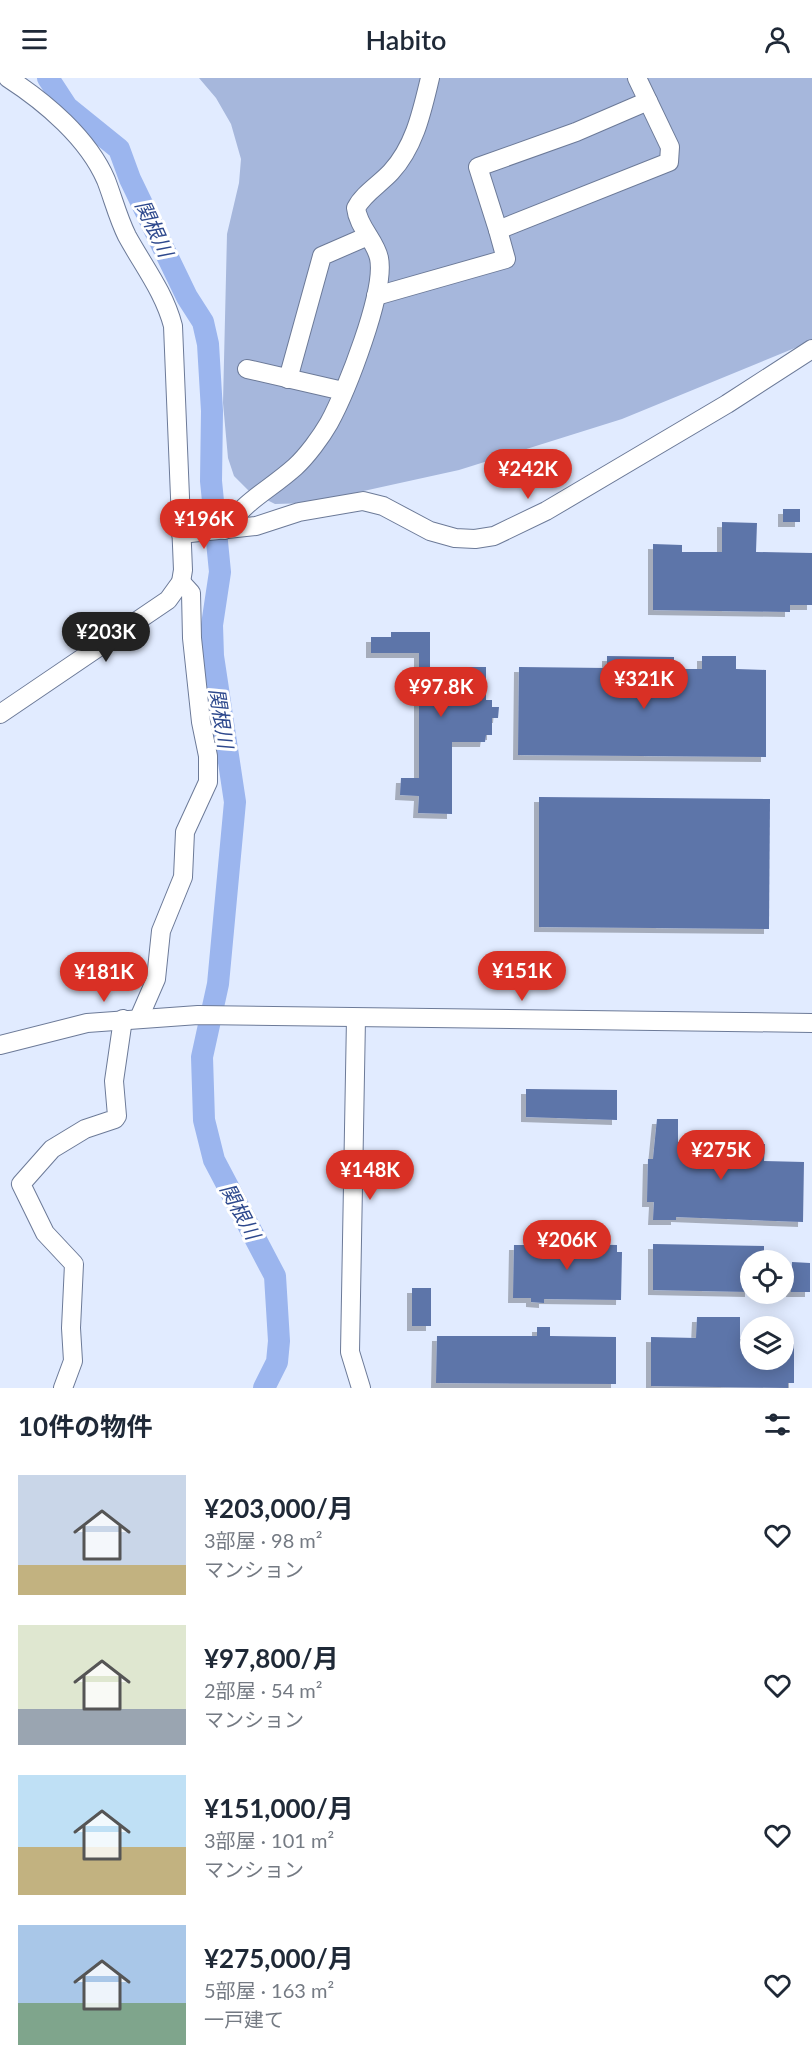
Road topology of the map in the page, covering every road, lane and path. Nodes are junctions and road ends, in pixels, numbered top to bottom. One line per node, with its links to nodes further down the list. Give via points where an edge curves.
1 (8, 78): 13 (street, via 29,92 92,154 123,228 168,305 173,326)
2 (430, 78): 6 (street, via 409,147 356,208)
3 (638, 78): 4 (street)
4 (648, 101): 5 (street, via 478,167); 5 (street, via 670,147 669,162)
5 (498, 230): 7 (street, via 506,259)
6 (368, 236): 7 (street, via 379,257); 10 (street, via 322,256)
7 (376, 296): 11 (street)
8 (812, 349): 12 (street, via 546,511 494,536 475,539 430,531 383,506 363,501)
9 (247, 369): 10 (street)
10 (288, 379): 11 (street)
11 (343, 391): 12 (street, via 329,425 296,466 246,503)
12 (224, 530): 13 (street)
13 (181, 534): 14 (street)
14 (181, 582): 15 (street, via 168,600); 17 (street, via 191,593 192,638 208,782 185,832 183,878 161,931 156,979)
15 (0, 714)
16 (356, 1018): 17 (street, via 198,1015); 18 (street); 21 (street, via 350,1353)
17 (131, 1019): 19 (street, via 87,1023); 20 (street, via 114,1081 115,1119 85,1129 52,1149 21,1184 45,1233 74,1264 70,1329 73,1361)
18 (812, 1023)
19 (0, 1045)
20 (63, 1388)
21 (361, 1388)

